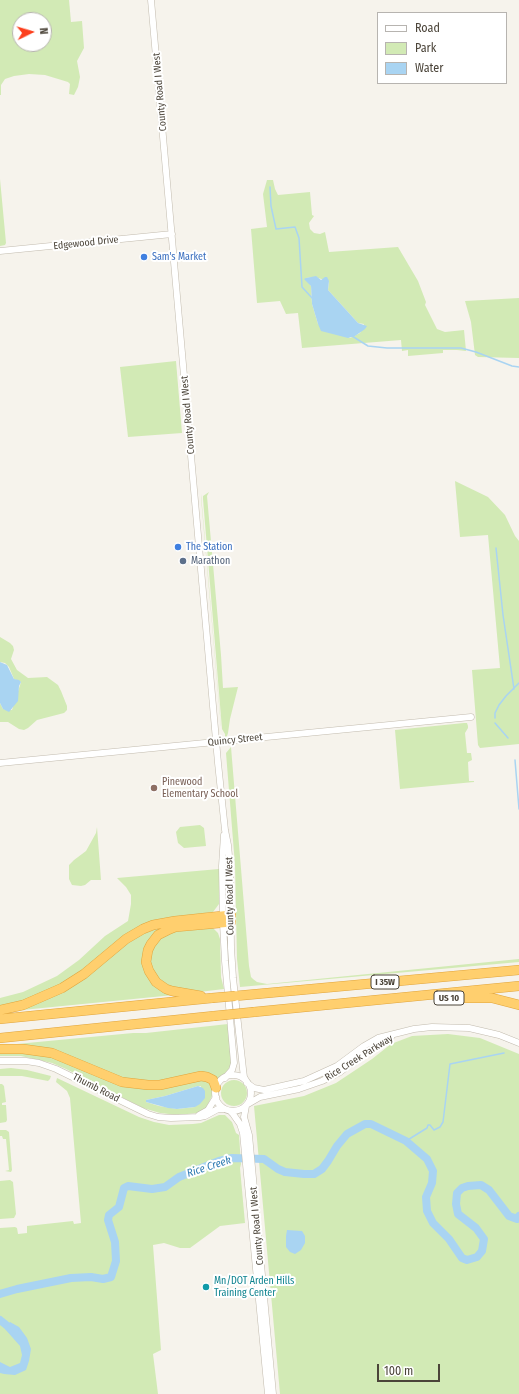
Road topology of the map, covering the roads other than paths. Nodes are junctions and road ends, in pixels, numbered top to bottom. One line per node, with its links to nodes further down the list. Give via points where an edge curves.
1 (152, 0): 2 (street, County Road I West)
2 (172, 234): 3 (street, Edgewood Drive); 5 (street, County Road I West)
3 (0, 251)
4 (471, 717): 5 (street, Quincy Street)
5 (217, 742): 6 (street, Quincy Street); 7 (street, County Road I West, via 225,830 223,851)
6 (0, 763)
7 (227, 919): 10 (highway, via 164,931 151,944 146,956 149,971 161,986 172,991); 13 (highway, via 176,921 143,929 62,988 23,1005); 20 (street, County Road I West, via 226,983 234,1063); 21 (street, County Road I West, via 243,1069)
8 (519, 970): 10 (highway, I 35W, bridge)
9 (519, 986): 11 (highway, I 35W)
10 (212, 998): 14 (highway, I 35W)
11 (378, 1000): 12 (highway, US 10, via 480,997 505,1000); 16 (highway, I 35W, bridge)
12 (519, 1005)
13 (0, 1010)
14 (0, 1019)
15 (401, 1032): 17 (street, Rice Creek Parkway, via 432,1027 469,1028); 21 (street, Rice Creek Parkway, via 370,1042 337,1066 304,1081 264,1090 254,1088); 23 (street, Rice Creek Parkway, via 322,1081 299,1089 260,1096)
16 (0, 1038)
17 (519, 1043)
18 (0, 1049): 22 (highway, via 52,1053 122,1082 160,1085 207,1077 212,1080)
19 (0, 1061): 25 (street, Thumb Road, via 26,1061 56,1069 158,1117)
20 (225, 1078): 21 (street, via 239,1076); 22 (street, via 220,1082)
21 (247, 1082): 23 (street, via 251,1093)
22 (216, 1093): 24 (street, via 220,1106); 25 (street, Thumb Road, via 208,1110)
23 (247, 1105): 24 (street, via 238,1111); 26 (street, County Road I West, via 244,1117 249,1135)
24 (227, 1110): 25 (street, Thumb Road, via 218,1109 205,1116); 26 (street, County Road I West, via 233,1114 242,1128)
25 (192, 1117)
26 (248, 1154): 27 (street, County Road I West)
27 (249, 1164): 28 (street, County Road I West); 29 (street, County Road I West)
28 (268, 1394)
29 (273, 1394)

